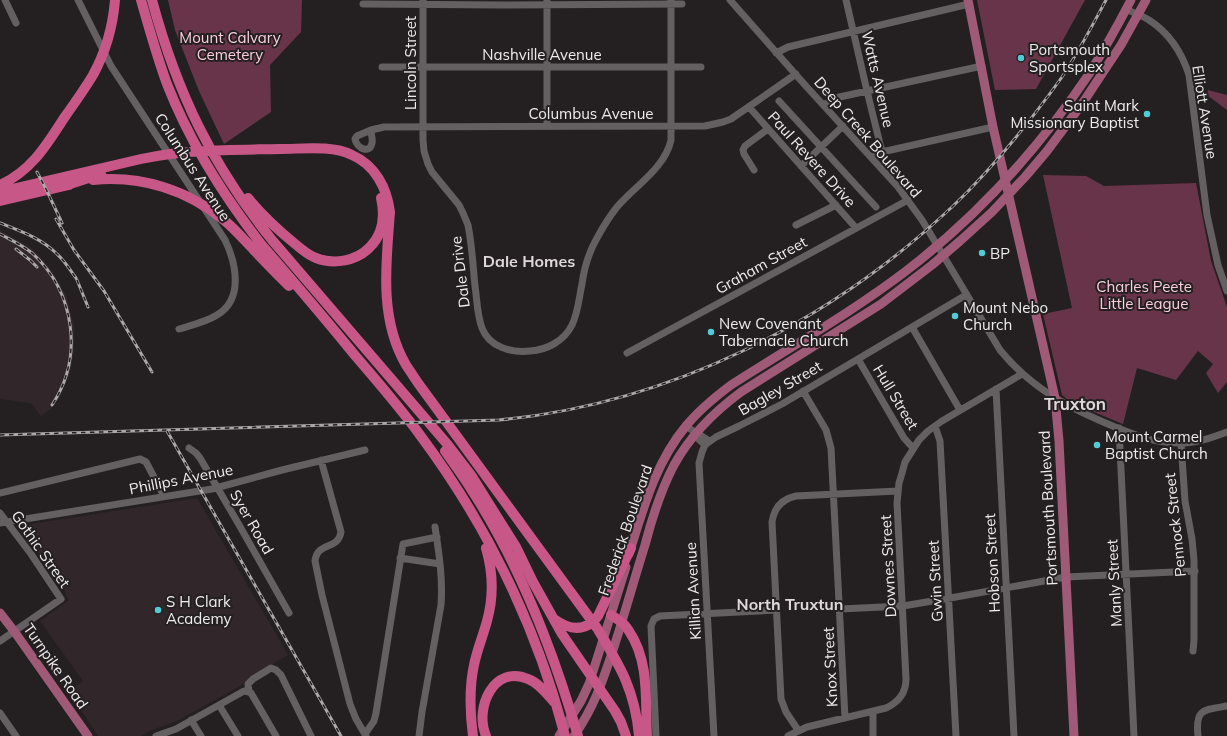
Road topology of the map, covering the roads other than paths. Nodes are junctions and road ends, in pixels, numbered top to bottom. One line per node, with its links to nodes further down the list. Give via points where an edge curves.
1 (5, 0): 18 (street)
2 (78, 0): 62 (street, Columbus Avenue, via 111,66 225,240 232,258 236,281 230,303 213,317)
3 (141, 0): 69 (highway, via 156,53 173,98 217,183 261,244)
4 (152, 0): 43 (highway, via 182,92)
5 (730, 0): 20 (street, Deep Creek Boulevard)
6 (846, 0): 19 (street, Watts Avenue)
7 (1131, 0): 16 (main road, Frederick Boulevard)
8 (1146, 0): 17 (main road, Frederick Boulevard)
9 (423, 2): 10 (street); 13 (street); 21 (street, Lincoln Street)
10 (547, 2): 11 (street); 22 (street)
11 (671, 2): 14 (street); 25 (street, Dale Drive)
12 (968, 2): 19 (street); 23 (main road, Portsmouth Boulevard)
13 (363, 4)
14 (682, 4)
15 (115, 5): 47 (highway, via 104,49 88,83 36,158 22,172)
16 (1126, 9): 17 (street, Elliott Avenue); 46 (main road, Frederick Boulevard, via 1093,67 1070,100 1033,149)
17 (1138, 14): 50 (main road, Frederick Boulevard, via 1082,104 1047,151); 59 (street, Elliott Avenue, via 1166,34 1179,50 1186,65 1209,227)
18 (16, 23)
19 (854, 32): 20 (street, via 788,47); 28 (street, Watts Avenue)
20 (776, 53): 27 (street, Deep Creek Boulevard)
21 (423, 66): 22 (street, Nashville Avenue); 24 (street, Nashville Avenue); 32 (street, Lincoln Street)
22 (547, 66): 25 (street, Nashville Avenue); 33 (street)
23 (982, 66): 28 (street); 36 (main road, Portsmouth Boulevard)
24 (382, 67)
25 (671, 67): 26 (street, Nashville Avenue); 34 (street, Dale Drive)
26 (701, 67)
27 (796, 74): 30 (street, Deep Creek Boulevard); 31 (street, Columbus Avenue)
28 (867, 91): 30 (street, via 835,98); 41 (street, Watts Avenue)
29 (779, 101): 39 (street)
30 (824, 105): 35 (street, Deep Creek Boulevard)
31 (749, 107): 34 (street, Columbus Avenue, via 731,119 714,125); 37 (street, Paul Revere Drive)
32 (423, 126): 33 (street, Columbus Avenue); 34 (street, Dale Drive, via 424,151 428,164 459,205 468,225 482,328 490,340 499,347 525,352 550,346 563,337 572,326 586,266 596,240 617,207 664,158 671,140); 38 (street, Columbus Avenue)
33 (547, 126): 34 (street, Columbus Avenue)
34 (671, 126)
35 (843, 126): 39 (street); 42 (street, Deep Creek Boulevard)
36 (993, 126): 41 (street); 46 (main road, Portsmouth Boulevard)
37 (768, 129): 44 (street, Paul Revere Drive); 45 (street, via 743,150)
38 (371, 130)
39 (821, 147): 44 (street); 54 (street)
40 (338, 152): 43 (highway, via 359,165 372,178 380,193 383,209 382,227 375,242 356,257 333,262 317,259 274,227); 48 (highway, via 171,157 124,167); 49 (highway, via 298,149 175,153); 138 (highway, via 358,158 370,167 379,178 389,202 386,294 390,324 406,365 597,628 627,681 635,706)
41 (882, 152): 42 (street)
42 (871, 157): 51 (street, Deep Creek Boulevard)
43 (219, 166): 78 (highway, via 272,240 405,395)
44 (801, 166): 53 (street, Paul Revere Drive)
45 (754, 170)
46 (1005, 180): 50 (main road, Portsmouth Boulevard); 57 (main road, Frederick Boulevard, via 964,223)
47 (0, 185)
48 (64, 186): 52 (highway); 69 (highway, via 121,178 146,182 184,194 200,203 226,222 284,281)
49 (0, 192)
50 (1008, 194): 58 (main road, Frederick Boulevard); 68 (main road, Portsmouth Boulevard)
51 (908, 200): 56 (street, Graham Street); 57 (street, Deep Creek Boulevard)
52 (0, 201)
53 (836, 205): 55 (street); 56 (street, Paul Revere Drive)
54 (876, 207)
55 (796, 225)
56 (856, 228): 63 (street, Graham Street)
57 (937, 246): 58 (street, Deep Creek Boulevard); 71 (main road, Frederick Boulevard, via 872,295 731,385)
58 (943, 256): 60 (street, Deep Creek Boulevard); 75 (main road, Frederick Boulevard, via 881,304 741,392 718,410)
59 (1227, 291)
60 (966, 295): 61 (street, Bagley Street); 65 (street, Deep Creek Boulevard, via 1000,350)
61 (912, 326): 64 (street, Bagley Street); 70 (street)
62 (179, 329)
63 (627, 353)
64 (858, 358): 67 (street, Bagley Street); 80 (street, Hull Street, via 904,438)
65 (1022, 374): 66 (street, Downes Street); 68 (street, Deep Creek Boulevard)
66 (996, 389): 70 (street, Downes Street); 99 (street, Hobson Street)
67 (803, 391): 76 (street, Bagley Street); 87 (street, Knox Street, via 829,438)
68 (1055, 398): 73 (street, Deep Creek Boulevard, via 1088,416); 98 (main road, Portsmouth Boulevard)
69 (396, 403): 82 (highway)
70 (960, 410): 72 (street, Downes Street)
71 (686, 426): 75 (street); 93 (main road, Frederick Boulevard, via 672,445 654,480)
72 (935, 426): 80 (street, Downes Street); 100 (street, Gwin Street, via 940,441)
73 (1119, 428): 77 (street, Deep Creek Boulevard, via 1155,441); 97 (street, Manly Street)
74 (1227, 432): 77 (street, Deep Creek Boulevard, via 1195,442)
75 (696, 434): 76 (street, via 696,437); 109 (main road, Frederick Boulevard, via 681,454 665,484)
76 (707, 443): 106 (street, Killian Avenue, via 699,463)
77 (1181, 443): 96 (street, Pennock Street, via 1183,485)
78 (445, 446): 108 (highway, via 474,480 493,510 516,547); 136 (highway, via 507,553 537,616 567,697)
79 (189, 448): 84 (street, Syer Road, via 200,458)
80 (913, 448): 85 (street, Downes Street, via 905,462)
81 (366, 450): 83 (street, Phillips Avenue)
82 (434, 454): 115 (highway, via 479,524 509,582 535,643); 122 (highway, via 482,540 492,571 490,607 471,681)
83 (320, 460): 84 (street, Phillips Avenue); 124 (street, via 341,532 336,542 320,549 315,561 350,704)
84 (217, 487): 88 (street, Phillips Avenue); 104 (street, Syer Road)
85 (898, 491): 87 (street); 101 (street, Downes Street)
86 (0, 493): 88 (street, via 138,459 147,464)
87 (834, 494): 102 (street, Knox Street); 103 (street, via 791,497 780,503 775,511 772,522)
88 (164, 496): 90 (street, Phillips Avenue)
89 (0, 513): 90 (street, Gothic Street)
90 (3, 522): 110 (street, Gothic Street, via 31,554 61,599)
91 (436, 527): 92 (street)
92 (437, 538): 94 (street, via 403,544); 95 (street)
93 (631, 548): 107 (main road, Frederick Boulevard); 108 (highway, via 598,616 591,623 572,628)
94 (400, 558): 95 (street); 124 (street, via 376,714)
95 (440, 564): 131 (street, via 441,605)
96 (1195, 571): 97 (street); 112 (street, Pennock Street)
97 (1126, 574): 98 (street); 147 (street, Manly Street)
98 (1066, 577): 99 (street); 146 (main road, Portsmouth Boulevard)
99 (1006, 587): 100 (street); 145 (street, Hobson Street)
100 (948, 598): 101 (street); 144 (street, Gwin Street)
101 (903, 606): 102 (street); 117 (street, Downes Street, via 905,688 892,706)
102 (840, 609): 119 (street, Knox Street)
103 (777, 610): 106 (street); 121 (street, via 781,699)
104 (289, 612)
105 (0, 613): 110 (main road, Turnpike Road)
106 (708, 614): 140 (street, via 656,617 651,626); 141 (street, Killian Avenue)
107 (611, 615): 109 (highway); 133 (main road, Frederick Boulevard, via 589,684)
108 (552, 616): 137 (highway, via 621,722)
109 (622, 622): 135 (main road, Frederick Boulevard, via 592,708); 139 (highway, via 632,635 643,660)
110 (14, 631): 111 (street, Gothic Street); 126 (main road, Turnpike Road)
111 (0, 641)
112 (1193, 651)
113 (249, 692): 114 (street, via 244,691); 129 (street); 130 (street, via 248,684 253,679 271,668 276,670)
114 (219, 704): 120 (street); 128 (street)
115 (556, 704): 132 (highway, via 528,678 515,676 504,679 490,690 484,702 482,722); 134 (highway)
116 (1227, 706): 148 (street, via 1202,712 1197,721)
117 (873, 711): 119 (street, Downes Street); 143 (street)
118 (0, 713): 125 (street)
119 (846, 718): 121 (street, Downes Street)
120 (191, 720): 123 (street); 127 (street)
121 (798, 730): 142 (street, Downes Street)
122 (473, 734)
123 (160, 735)
124 (365, 735)
125 (16, 736)
126 (88, 736)
127 (201, 736)
128 (238, 736)
129 (276, 736)
130 (312, 736)
131 (419, 736)
132 (486, 736)
133 (559, 736)
134 (565, 736)
135 (574, 736)
136 (578, 736)
137 (626, 736)
138 (639, 736)
139 (647, 736)
140 (656, 736)
141 (714, 736)
142 (788, 736)
143 (873, 736)
144 (956, 736)
145 (1014, 736)
146 (1074, 736)
147 (1134, 736)
148 (1198, 736)

